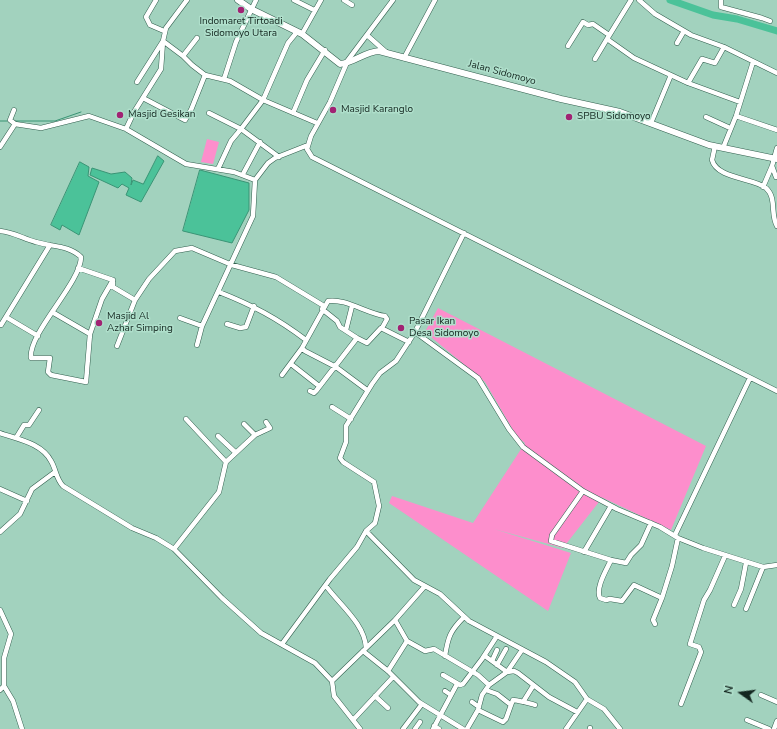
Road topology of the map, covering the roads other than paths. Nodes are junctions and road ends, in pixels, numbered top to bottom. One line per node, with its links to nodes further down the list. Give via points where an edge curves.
1 (156, 0): 18 (street, via 146,17 150,25)
2 (187, 0): 18 (street)
3 (238, 0): 14 (main road)
4 (256, 0): 14 (street)
5 (295, 0): 15 (street)
6 (321, 0): 15 (street)
7 (344, 0): 13 (street)
8 (392, 0): 20 (street)
9 (435, 0): 30 (street)
10 (631, 0): 21 (street)
11 (639, 0): 17 (street, via 655,14)
12 (721, 0): 16 (street, via 721,8)
13 (352, 4)
14 (251, 9): 19 (main road); 37 (street, via 236,42)
15 (314, 10): 19 (street)
16 (770, 22)
17 (684, 31): 24 (street); 26 (street, via 691,36)
18 (164, 32): 23 (street)
19 (299, 33): 27 (main road); 41 (street, via 288,43)
20 (368, 36): 28 (street); 33 (street)
21 (608, 37): 25 (street, via 593,24 583,22); 31 (street); 36 (street, via 634,58)
22 (197, 38): 29 (street)
23 (162, 41): 29 (street); 38 (street); 40 (street, via 161,69)
24 (677, 43)
25 (568, 46)
26 (724, 47): 32 (street); 39 (street, via 714,63 702,59)
27 (324, 50): 33 (main road, via 338,63); 45 (street, via 307,80)
28 (387, 53): 30 (main road, Jalan Sidomoyo); 33 (main road, Jalan Sidomoyo, via 369,52)
29 (183, 56): 35 (street)
30 (404, 58): 49 (main road, Jalan Sidomoyo, via 620,112)
31 (595, 59)
32 (754, 62): 34 (street); 42 (street)
33 (347, 63): 48 (street)
34 (777, 73)
35 (205, 75): 37 (street); 40 (street, via 185,120)
36 (671, 75): 39 (street); 49 (street)
37 (224, 79): 41 (street)
38 (137, 82)
39 (688, 83): 42 (street)
40 (143, 98): 52 (street)
41 (263, 100): 45 (street); 53 (street)
42 (740, 102): 46 (street)
43 (14, 110): 50 (street, via 10,120)
44 (209, 113): 53 (street)
45 (293, 113): 48 (street)
46 (736, 116): 51 (street); 54 (street)
47 (706, 117): 51 (street)
48 (317, 123): 56 (street)
49 (651, 123): 57 (main road, Jalan Sidomoyo)
50 (15, 124): 52 (street, via 41,128 89,116); 58 (street)
51 (730, 128): 59 (street)
52 (126, 129): 64 (street, via 182,162)
53 (241, 129): 55 (street); 64 (street, via 231,141)
54 (777, 130)
55 (260, 142): 61 (street); 65 (street)
56 (308, 145): 61 (street); 71 (street, via 308,153 312,157)
57 (715, 146): 59 (main road, Jalan Sidomoyo); 68 (street, via 712,160 717,167 732,176)
58 (0, 147)
59 (723, 148): 62 (main road, Jalan Sidomoyo)
60 (777, 148): 62 (street)
61 (279, 157): 67 (street, via 268,164)
62 (776, 159): 63 (street)
63 (772, 166): 66 (street); 68 (street)
64 (218, 169): 65 (street)
65 (243, 174): 67 (street)
66 (776, 177)
67 (255, 180): 73 (street, via 255,212)
68 (763, 187): 69 (street, via 771,194)
69 (777, 226)
70 (0, 231): 72 (street)
71 (464, 233): 89 (street); 101 (street)
72 (50, 245): 74 (street, via 66,248 80,255); 82 (street)
73 (232, 265): 76 (street); 77 (street, via 195,249 177,250 149,279); 80 (street, via 276,277)
74 (78, 268): 75 (street); 81 (street)
75 (113, 280): 77 (street, via 113,287); 90 (street, via 102,299)
76 (219, 292): 78 (street); 86 (street)
77 (135, 300): 95 (street)
78 (254, 306): 84 (street, via 246,326 240,328); 93 (street, via 272,315)
79 (352, 306): 80 (street, via 330,300); 87 (street, via 386,317); 88 (street)
80 (323, 308): 88 (street); 93 (street)
81 (52, 312): 90 (street); 91 (street)
82 (6, 317): 85 (street); 91 (street)
83 (180, 318): 86 (street)
84 (227, 324)
85 (1, 325)
86 (202, 326): 96 (street)
87 (382, 328): 92 (street, via 367,342); 94 (street)
88 (346, 330): 92 (street)
89 (416, 332): 94 (street); 120 (street, via 478,378 523,447)
90 (90, 334): 91 (street, via 85,383 50,375 50,358 31,358)
91 (38, 336)
92 (357, 338): 99 (street)
93 (306, 340): 97 (street)
94 (409, 342): 103 (street, via 396,361 380,374)
95 (117, 346)
96 (197, 346)
97 (302, 348): 98 (street); 99 (street)
98 (291, 364): 100 (street); 102 (street)
99 (336, 367): 102 (street); 103 (street)
100 (282, 376)
101 (750, 378): 105 (street); 126 (street)
102 (319, 386): 104 (street, via 314,393)
103 (367, 390): 108 (street)
104 (310, 391)
105 (777, 391)
106 (332, 408): 108 (street)
107 (39, 410): 115 (street, via 29,425 24,425)
108 (350, 418): 124 (street, via 345,428 346,442 340,458 374,482 378,498 375,523)
109 (186, 419): 117 (street)
110 (266, 422): 113 (street, via 270,428)
111 (244, 424): 113 (street)
112 (0, 433): 115 (street)
113 (255, 435): 116 (street)
114 (218, 436): 116 (street)
115 (16, 438): 118 (street, via 41,450 50,458)
116 (235, 452): 117 (street)
117 (226, 462): 127 (street, via 219,492)
118 (55, 472): 121 (street, via 32,489); 127 (street, via 61,484 71,492)
119 (0, 489): 121 (street)
120 (583, 492): 122 (street); 128 (street, via 551,538 554,542)
121 (26, 501): 125 (street, via 18,516)
122 (611, 506): 123 (street); 128 (street)
123 (651, 523): 126 (street); 130 (street, via 641,545 627,562)
124 (366, 531): 134 (street, via 357,547); 135 (street, via 410,576)
125 (0, 532)
126 (676, 537): 129 (street); 136 (street, via 672,566)
127 (174, 549): 145 (street, via 249,623)
128 (584, 552): 130 (street)
129 (725, 556): 131 (street); 173 (street, via 704,600 690,642 699,647 701,652)
130 (611, 560): 136 (street, via 598,594 600,598 622,601 634,585)
131 (746, 563): 133 (street); 137 (street, via 741,589)
132 (777, 565): 133 (street)
133 (763, 567): 138 (street)
134 (326, 586): 145 (street); 146 (street, via 360,629 365,639)
135 (425, 586): 140 (street, via 440,594); 141 (street)
136 (662, 598): 142 (street, via 653,620)
137 (734, 605)
138 (746, 609)
139 (0, 610): 160 (street, via 11,634 4,658)
140 (464, 617): 143 (street); 150 (street, via 450,632)
141 (395, 620): 144 (street); 146 (street)
142 (655, 624)
143 (497, 636): 149 (street); 151 (street)
144 (407, 641): 150 (street, via 425,651 432,648); 153 (street)
145 (282, 644): 158 (street, via 315,663)
146 (365, 649): 153 (street); 158 (street)
147 (506, 649): 152 (street)
148 (497, 650): 152 (street)
149 (522, 650): 155 (street); 168 (street, via 546,662 575,682)
150 (445, 656): 154 (street)
151 (485, 656): 152 (street); 154 (street)
152 (493, 664): 155 (street)
153 (388, 671): 157 (street)
154 (471, 672): 159 (street, via 463,684); 162 (street)
155 (506, 672): 161 (street, via 514,671); 162 (street)
156 (443, 675): 159 (street)
157 (393, 677): 167 (street); 172 (street)
158 (332, 681): 180 (street, via 334,696)
159 (457, 684): 165 (street)
160 (4, 686): 163 (street); 185 (street, via 13,701)
161 (533, 686): 170 (street); 178 (street)
162 (488, 688): 174 (street); 177 (street, via 482,695)
163 (0, 690)
164 (444, 691): 165 (street)
165 (451, 695): 179 (street)
166 (760, 695): 171 (street)
167 (375, 696): 176 (street); 180 (street)
168 (587, 700): 178 (street); 193 (street, via 604,709)
169 (472, 702): 177 (street)
170 (523, 702): 174 (street, via 514,700); 175 (street)
171 (777, 702)
172 (422, 704): 179 (street); 187 (street)
173 (681, 704)
174 (511, 705): 177 (street, via 504,722)
175 (536, 705)
176 (388, 708)
177 (479, 709): 191 (street)
178 (577, 712): 192 (street)
179 (440, 714): 184 (street); 190 (street)
180 (353, 720): 186 (street)
181 (747, 720): 194 (street)
182 (777, 721): 195 (street)
183 (420, 722): 188 (street)
184 (433, 728): 189 (street)
185 (22, 729)
186 (360, 729)
187 (403, 729)
188 (415, 729)
189 (439, 729)
190 (463, 729)
191 (467, 729)
192 (566, 729)
193 (620, 729)
194 (769, 729)
195 (774, 729)

